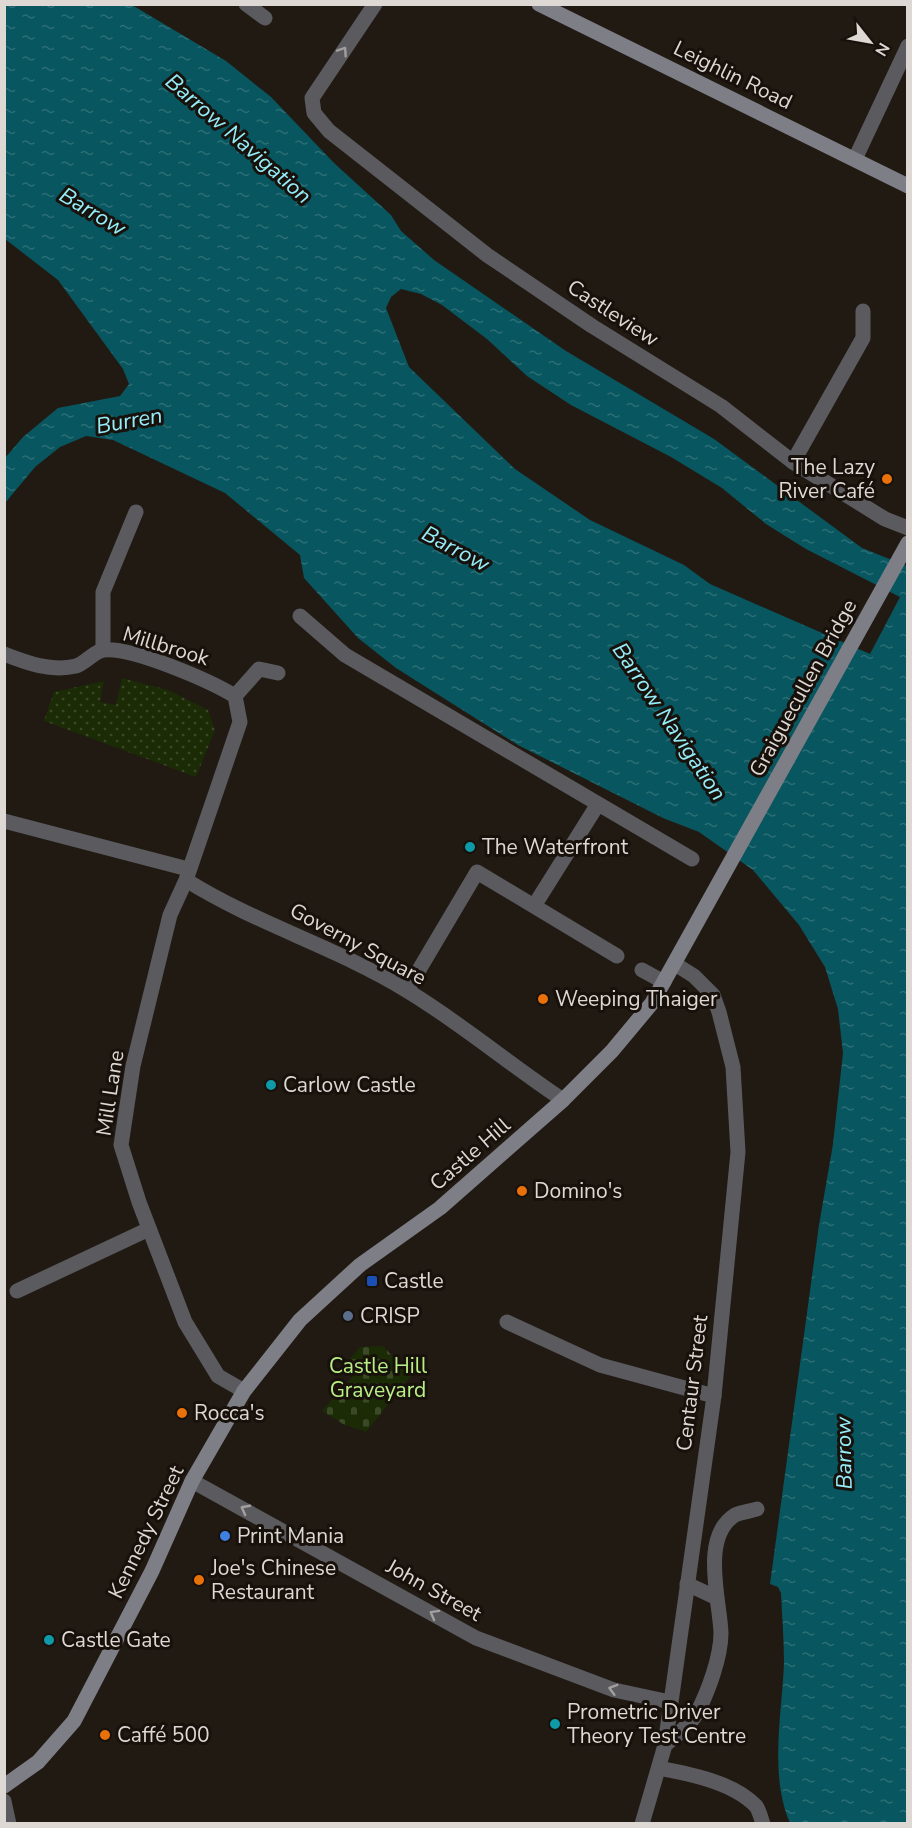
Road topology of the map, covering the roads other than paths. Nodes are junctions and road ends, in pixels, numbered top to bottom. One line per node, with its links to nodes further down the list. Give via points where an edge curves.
1 (246, 4): 4 (street)
2 (375, 4): 9 (street, Castleview, one-way to 2, via 722,405 592,326 487,255 330,131 313,104)
3 (539, 4): 6 (main road, Leighlin Road)
4 (265, 18)
5 (908, 46): 6 (street)
6 (855, 159): 7 (main road, Leighlin Road)
7 (908, 186)
8 (862, 311): 9 (street, via 863,338)
9 (793, 462): 11 (street, Castleview, via 885,519)
10 (136, 512): 14 (street, Millbrook, via 103,592)
11 (908, 528)
12 (908, 543): 24 (main road, Graiguecullen Bridge)
13 (300, 616): 18 (street, via 345,655)
14 (103, 650): 15 (street, Millbrook, via 77,666 37,667); 17 (street, Millbrook, via 135,654 215,684)
15 (4, 654)
16 (278, 673): 17 (street, via 259,669)
17 (235, 696): 21 (street, Mill Lane, via 240,723)
18 (598, 804): 20 (street); 22 (street)
19 (4, 821): 21 (street, Governy Square)
20 (692, 859)
21 (187, 875): 27 (street, Governy Square, via 208,894 337,952); 29 (street, Mill Lane, via 170,915 133,1066 121,1145)
22 (534, 906): 23 (street); 27 (street, via 477,872)
23 (617, 956)
24 (675, 964): 26 (main road); 34 (street, Centaur Street, via 713,995 733,1067 738,1152)
25 (642, 970): 26 (street)
26 (664, 982): 28 (main road, Castle Hill, via 652,1003 612,1051)
27 (407, 990): 28 (street, Governy Square)
28 (563, 1100): 31 (main road, Castle Hill, via 440,1208 360,1265)
29 (149, 1229): 30 (street); 33 (street, Mill Lane, via 184,1322 218,1376)
30 (17, 1291)
31 (300, 1320): 33 (main road, Kennedy Street)
32 (507, 1322): 34 (street, via 600,1365)
33 (244, 1391): 35 (main road, Kennedy Street)
34 (714, 1396): 37 (street, Centaur Street)
35 (192, 1481): 39 (street, John Street, one-way to 35, via 614,1690 476,1638); 42 (main road, Kennedy Street, via 152,1571 74,1721 38,1762)
36 (757, 1509): 38 (street, via 735,1515 720,1532 714,1569)
37 (687, 1584): 38 (street); 39 (street, Centaur Street)
38 (717, 1598): 40 (street, via 721,1635 706,1688 696,1713)
39 (670, 1702): 40 (street, Centaur Street)
40 (665, 1746): 41 (street, Centaur Street)
41 (659, 1768): 45 (street, Centaur Street); 46 (street, via 704,1777 733,1791 757,1807)
42 (4, 1786)
43 (4, 1801): 44 (street)
44 (9, 1824)
45 (642, 1824)
46 (763, 1824)

